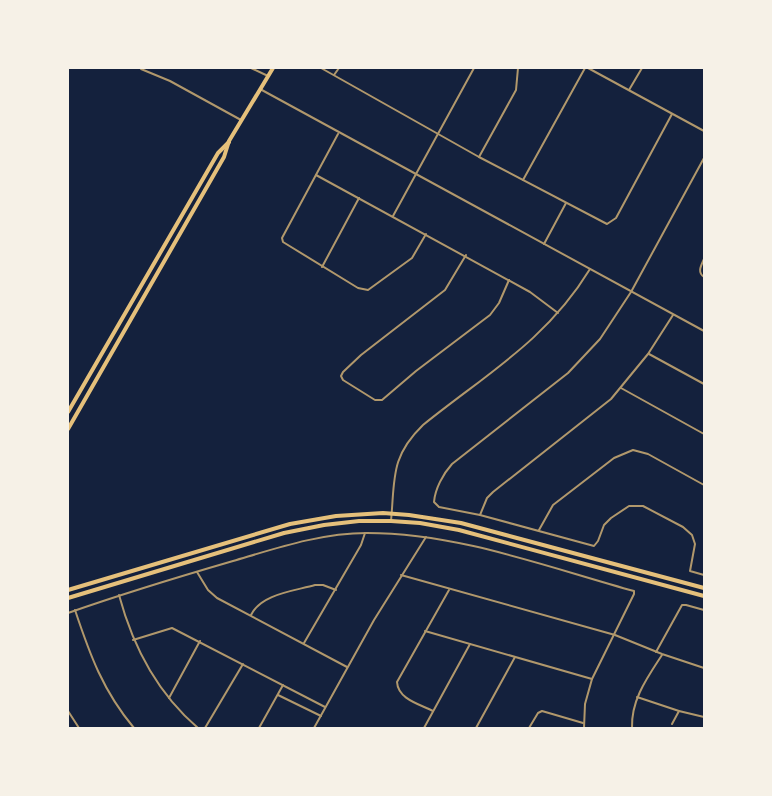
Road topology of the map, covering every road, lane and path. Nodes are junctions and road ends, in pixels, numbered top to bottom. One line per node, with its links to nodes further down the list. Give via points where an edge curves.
1 (252, 68): 11 (street)
2 (273, 68): 11 (main road)
3 (321, 68): 10 (street)
4 (339, 68): 10 (street)
5 (474, 68): 18 (street)
6 (518, 68): 20 (street, via 513,97)
7 (586, 68): 13 (street); 24 (street)
8 (642, 68): 13 (street)
9 (141, 69): 15 (street)
10 (334, 75): 18 (street)
11 (268, 76): 12 (main road)
12 (260, 89): 15 (main road); 17 (street)
13 (629, 90): 14 (street)
14 (672, 114): 16 (street); 26 (street, via 613,222 604,223)
15 (241, 120): 19 (main road)
16 (705, 131)
17 (339, 133): 22 (street); 23 (street)
18 (438, 134): 20 (street); 23 (street)
19 (229, 141): 43 (main road, via 218,153); 44 (main road, via 224,157)
20 (479, 157): 24 (street)
21 (705, 158): 36 (street)
22 (316, 174): 25 (street); 32 (street, via 282,238 285,245)
23 (416, 175): 27 (street); 29 (street)
24 (523, 180): 26 (street)
25 (359, 198): 27 (street); 32 (street)
26 (566, 203): 29 (street)
27 (393, 216): 28 (street)
28 (426, 234): 30 (street); 32 (street, via 412,258 368,290)
29 (544, 244): 33 (street)
30 (466, 255): 35 (street); 35 (street, via 445,290 361,355 343,372 343,380 375,400 382,400 490,315)
31 (705, 259): 34 (street, via 700,274)
32 (322, 267)
33 (590, 269): 36 (street); 37 (street)
34 (705, 277)
35 (509, 280): 37 (street)
36 (631, 292): 38 (street); 48 (street, via 600,339 568,373 452,464 443,477 434,502 439,507)
37 (558, 313): 47 (street, via 526,346 411,437 399,458)
38 (673, 315): 39 (street); 40 (street)
39 (705, 331)
40 (648, 354): 41 (street); 42 (street)
41 (705, 384)
42 (621, 388): 45 (street); 48 (street, via 593,415 493,492)
43 (68, 412)
44 (68, 429)
45 (705, 434)
46 (705, 485): 50 (street, via 648,454 626,451 553,505)
47 (392, 514): 49 (street); 56 (main road, via 461,523); 57 (main road, via 336,516 290,524)
48 (480, 515): 50 (street)
49 (391, 521): 61 (main road, via 459,530); 62 (main road, via 301,529)
50 (539, 531): 55 (street, via 594,546 611,518 629,506 643,506 692,535 695,544 690,571)
51 (366, 533): 52 (street); 53 (street, via 314,539); 58 (street)
52 (426, 537): 54 (street); 68 (street, via 634,591)
53 (197, 572): 60 (street); 66 (street, via 213,594)
54 (401, 575): 59 (street); 78 (street)
55 (705, 575)
56 (705, 588)
57 (68, 590)
58 (336, 590): 66 (street, via 315,585 268,599); 71 (street)
59 (449, 590): 67 (street); 68 (street)
60 (119, 596): 63 (street); 69 (street)
61 (705, 596)
62 (68, 598)
63 (75, 610): 65 (street); 94 (street, via 96,670)
64 (705, 610): 73 (street, via 682,605)
65 (68, 613)
66 (250, 615): 71 (street)
67 (425, 631): 72 (street); 87 (street, via 397,686 404,696)
68 (615, 635): 73 (street); 80 (street)
69 (133, 640): 70 (street, via 172,628); 84 (street)
70 (201, 642): 76 (street); 84 (street)
71 (304, 644): 78 (street)
72 (470, 644): 75 (street); 87 (street)
73 (656, 652): 74 (street)
74 (662, 654): 79 (street); 83 (street)
75 (515, 657): 80 (street); 100 (street)
76 (243, 663): 81 (street); 96 (street)
77 (705, 663): 79 (street)
78 (347, 668): 85 (street)
79 (703, 668)
80 (592, 679): 91 (street)
81 (283, 685): 82 (street); 85 (street)
82 (278, 695): 89 (street); 97 (street)
83 (637, 697): 88 (street); 103 (street)
84 (169, 698): 95 (street)
85 (326, 707): 89 (street)
86 (68, 711): 93 (street)
87 (433, 711): 99 (street)
88 (680, 711): 90 (street); 92 (street)
89 (321, 717): 98 (street)
90 (705, 717)
91 (583, 723): 101 (street, via 542,711); 102 (street)
92 (672, 724)
93 (79, 729)
94 (134, 729)
95 (198, 729)
96 (205, 729)
97 (259, 729)
98 (314, 729)
99 (424, 729)
100 (476, 729)
101 (530, 729)
102 (584, 729)
103 (632, 729)

